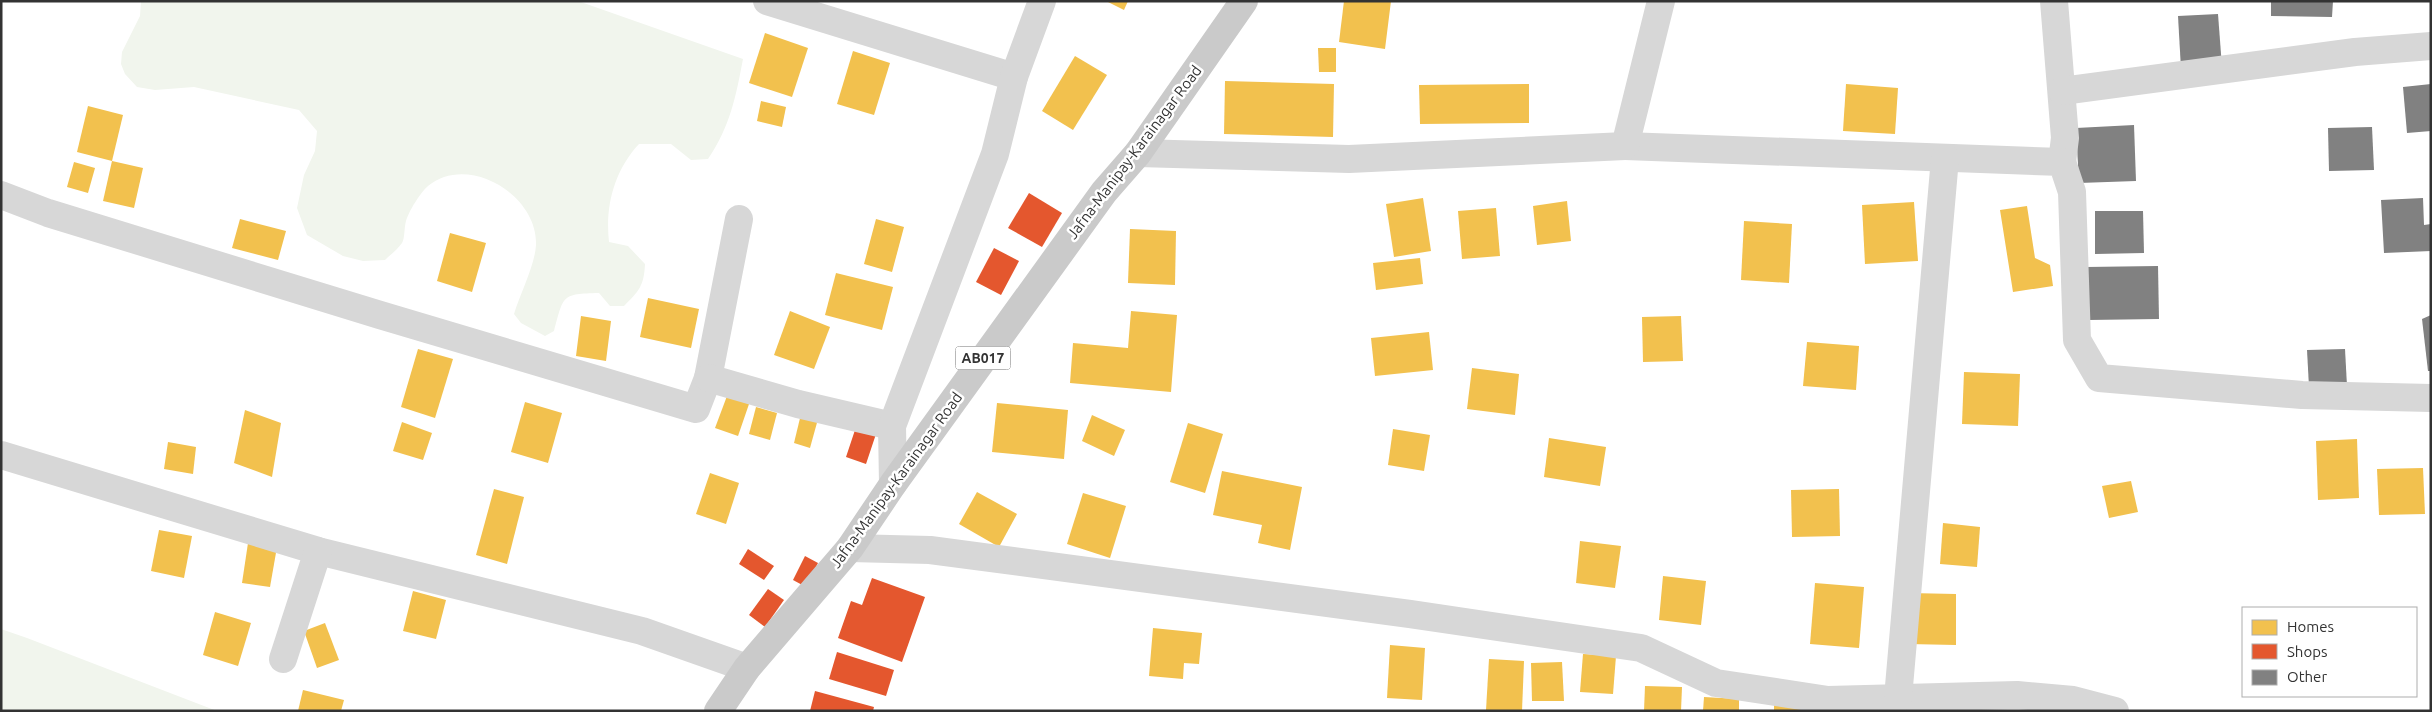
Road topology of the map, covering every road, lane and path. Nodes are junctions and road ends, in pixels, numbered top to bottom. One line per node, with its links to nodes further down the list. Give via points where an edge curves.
1 (767, 1): 7 (street)
2 (1042, 1): 7 (street)
3 (1244, 1): 10 (main road, Jafna-Manipay-Karainagar Road / AB017)
4 (1661, 1): 9 (street)
5 (2054, 1): 8 (street)
6 (2431, 46): 8 (street, via 2354,52)
7 (1014, 77): 17 (street, via 995,154)
8 (2062, 91): 12 (street, via 2065,138)
9 (1625, 146): 10 (street, via 1349,159); 11 (street)
10 (1138, 153): 19 (main road, Jafna-Manipay-Karainagar Road / AB017, via 1104,192)
11 (1945, 158): 12 (street); 24 (street)
12 (2062, 162): 16 (street, via 2072,192 2077,340 2099,378 2302,395)
13 (1, 194): 15 (street, via 86,225 696,409)
14 (739, 219): 15 (street)
15 (708, 378): 17 (street, via 822,411)
16 (2431, 398)
17 (892, 426): 19 (street)
18 (1, 455): 21 (street)
19 (893, 484): 20 (main road, Jafna-Manipay-Karainagar Road / AB017)
20 (850, 548): 23 (main road, Jafna-Manipay-Karainagar Road / AB017); 24 (street, via 930,550 1419,615 1641,648 1716,683 1828,700)
21 (318, 551): 22 (street); 23 (street, via 642,631)
22 (283, 659)
23 (747, 668): 25 (main road, Jafna-Manipay-Karainagar Road / AB017)
24 (1898, 698): 26 (street, via 2017,695 2073,700)
25 (718, 711)
26 (2115, 711)

